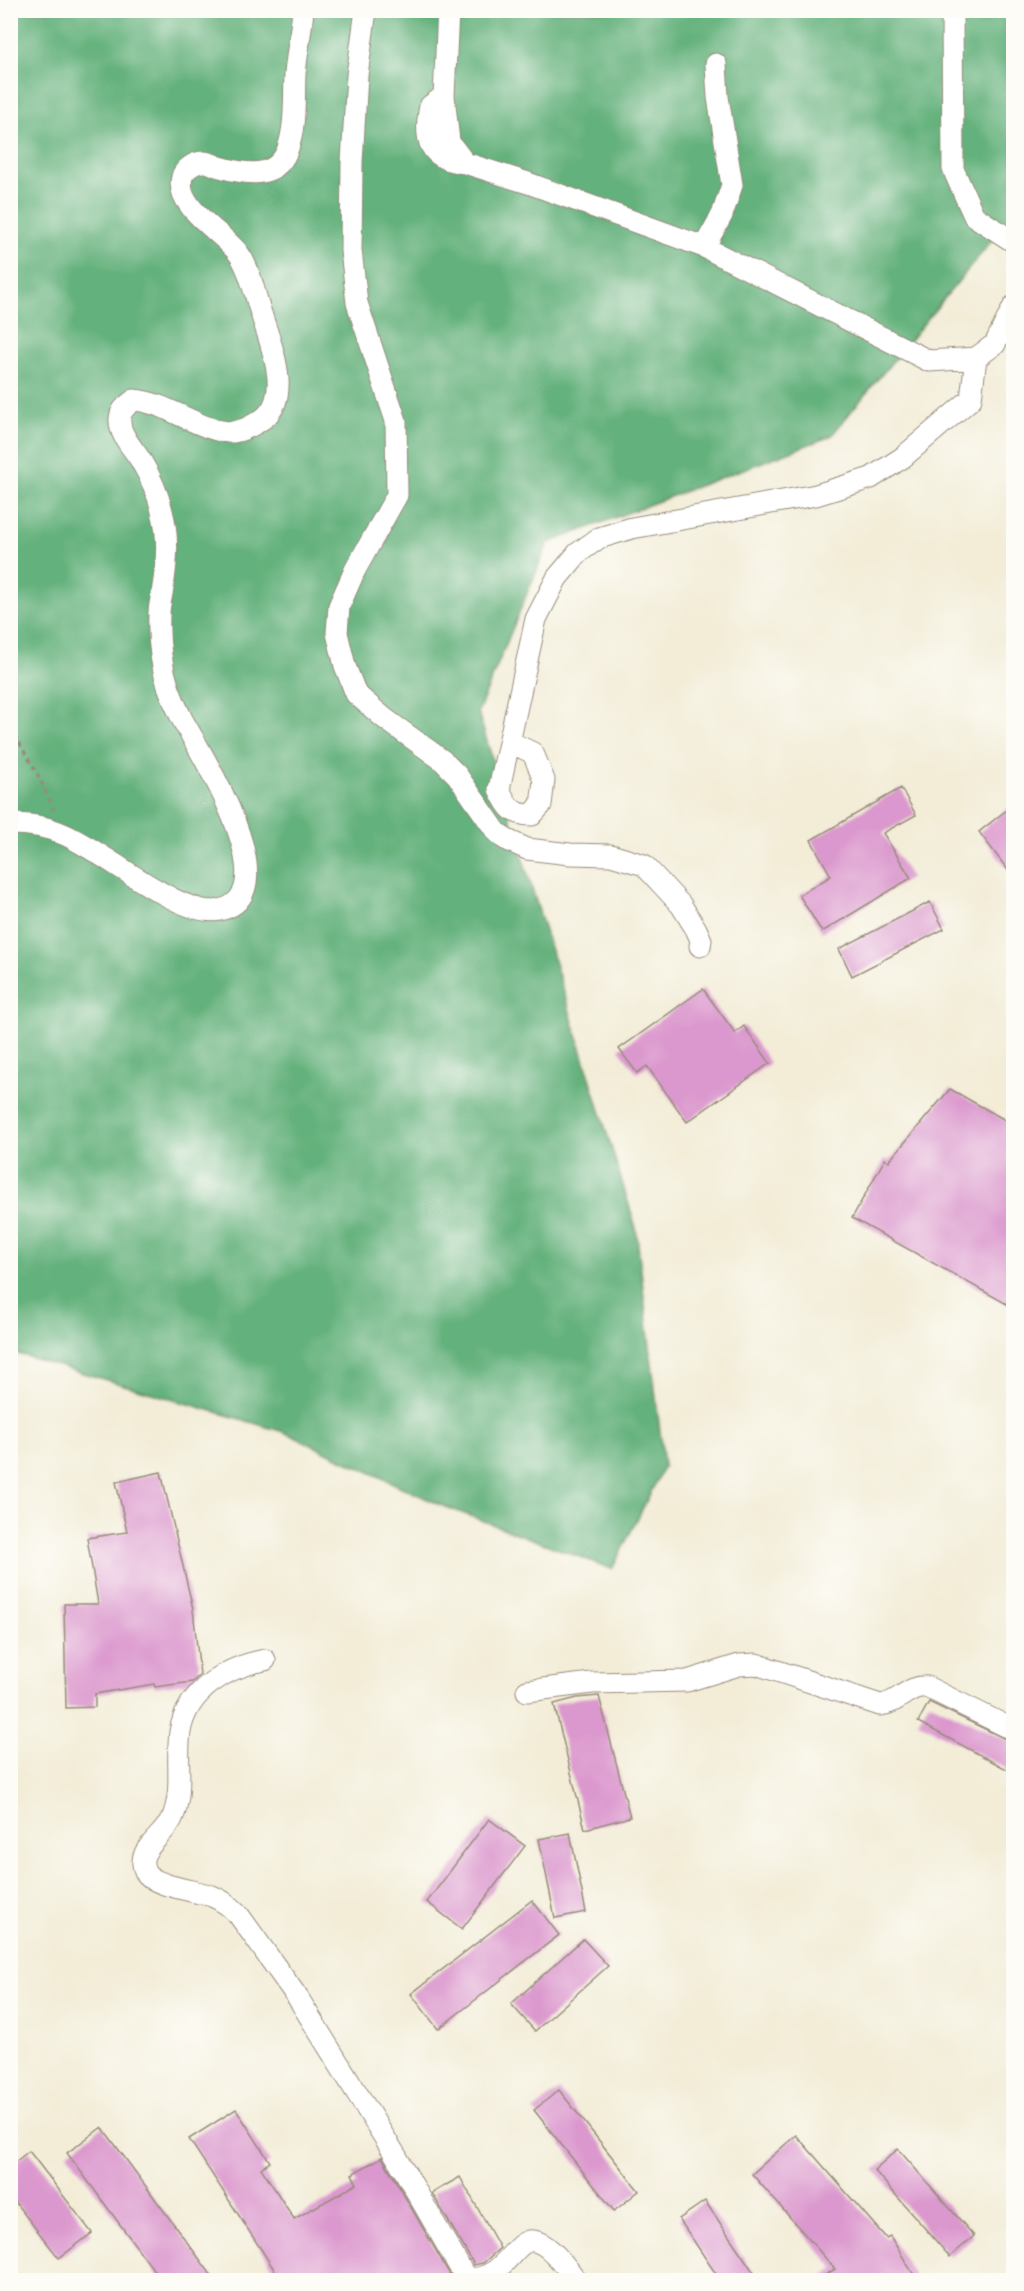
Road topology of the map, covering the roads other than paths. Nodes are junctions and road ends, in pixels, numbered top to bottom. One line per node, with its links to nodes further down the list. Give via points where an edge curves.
1 (303, 10): 11 (street, via 287,151 276,165 262,173 246,174 203,162 188,168 182,177 182,192 191,207 234,248 248,271 276,364 279,388 273,407 265,418 232,432 212,428 157,404 134,400 120,414 125,437 161,505 167,531 159,613 160,649 168,685 181,717 221,787 247,857 243,895 219,910 182,904 64,834 34,824)
2 (366, 10): 12 (street, via 357,75 351,250 357,303 396,421 397,495 339,606 337,633 345,666 356,694 442,760 505,839 536,851 610,855 644,865 681,905 696,929)
3 (448, 10): 7 (street, via 444,96 430,106 426,129 437,156 528,183)
4 (952, 10): 6 (street, via 953,169 974,216)
5 (716, 64): 7 (street, via 732,185 722,215)
6 (1014, 242)
7 (704, 247): 9 (street, via 929,361)
8 (1014, 306): 9 (street, via 995,344)
9 (976, 358): 10 (street, via 970,399 902,458 871,478 816,495 632,528 599,538 578,553 557,578 536,619)
10 (510, 742)
11 (10, 824)
12 (700, 946)
13 (265, 1660): 16 (street, via 218,1677 191,1706 180,1732 175,1811 166,1830 145,1851 144,1869 155,1881 211,1896 238,1914 298,1998 464,2273 471,2279 480,2278 502,2266 522,2243 536,2241 553,2252)
14 (527, 1691): 15 (street, via 592,1683 687,1681 739,1665 756,1664 880,1705 912,1688 927,1687)
15 (1014, 1730)
16 (576, 2280)

